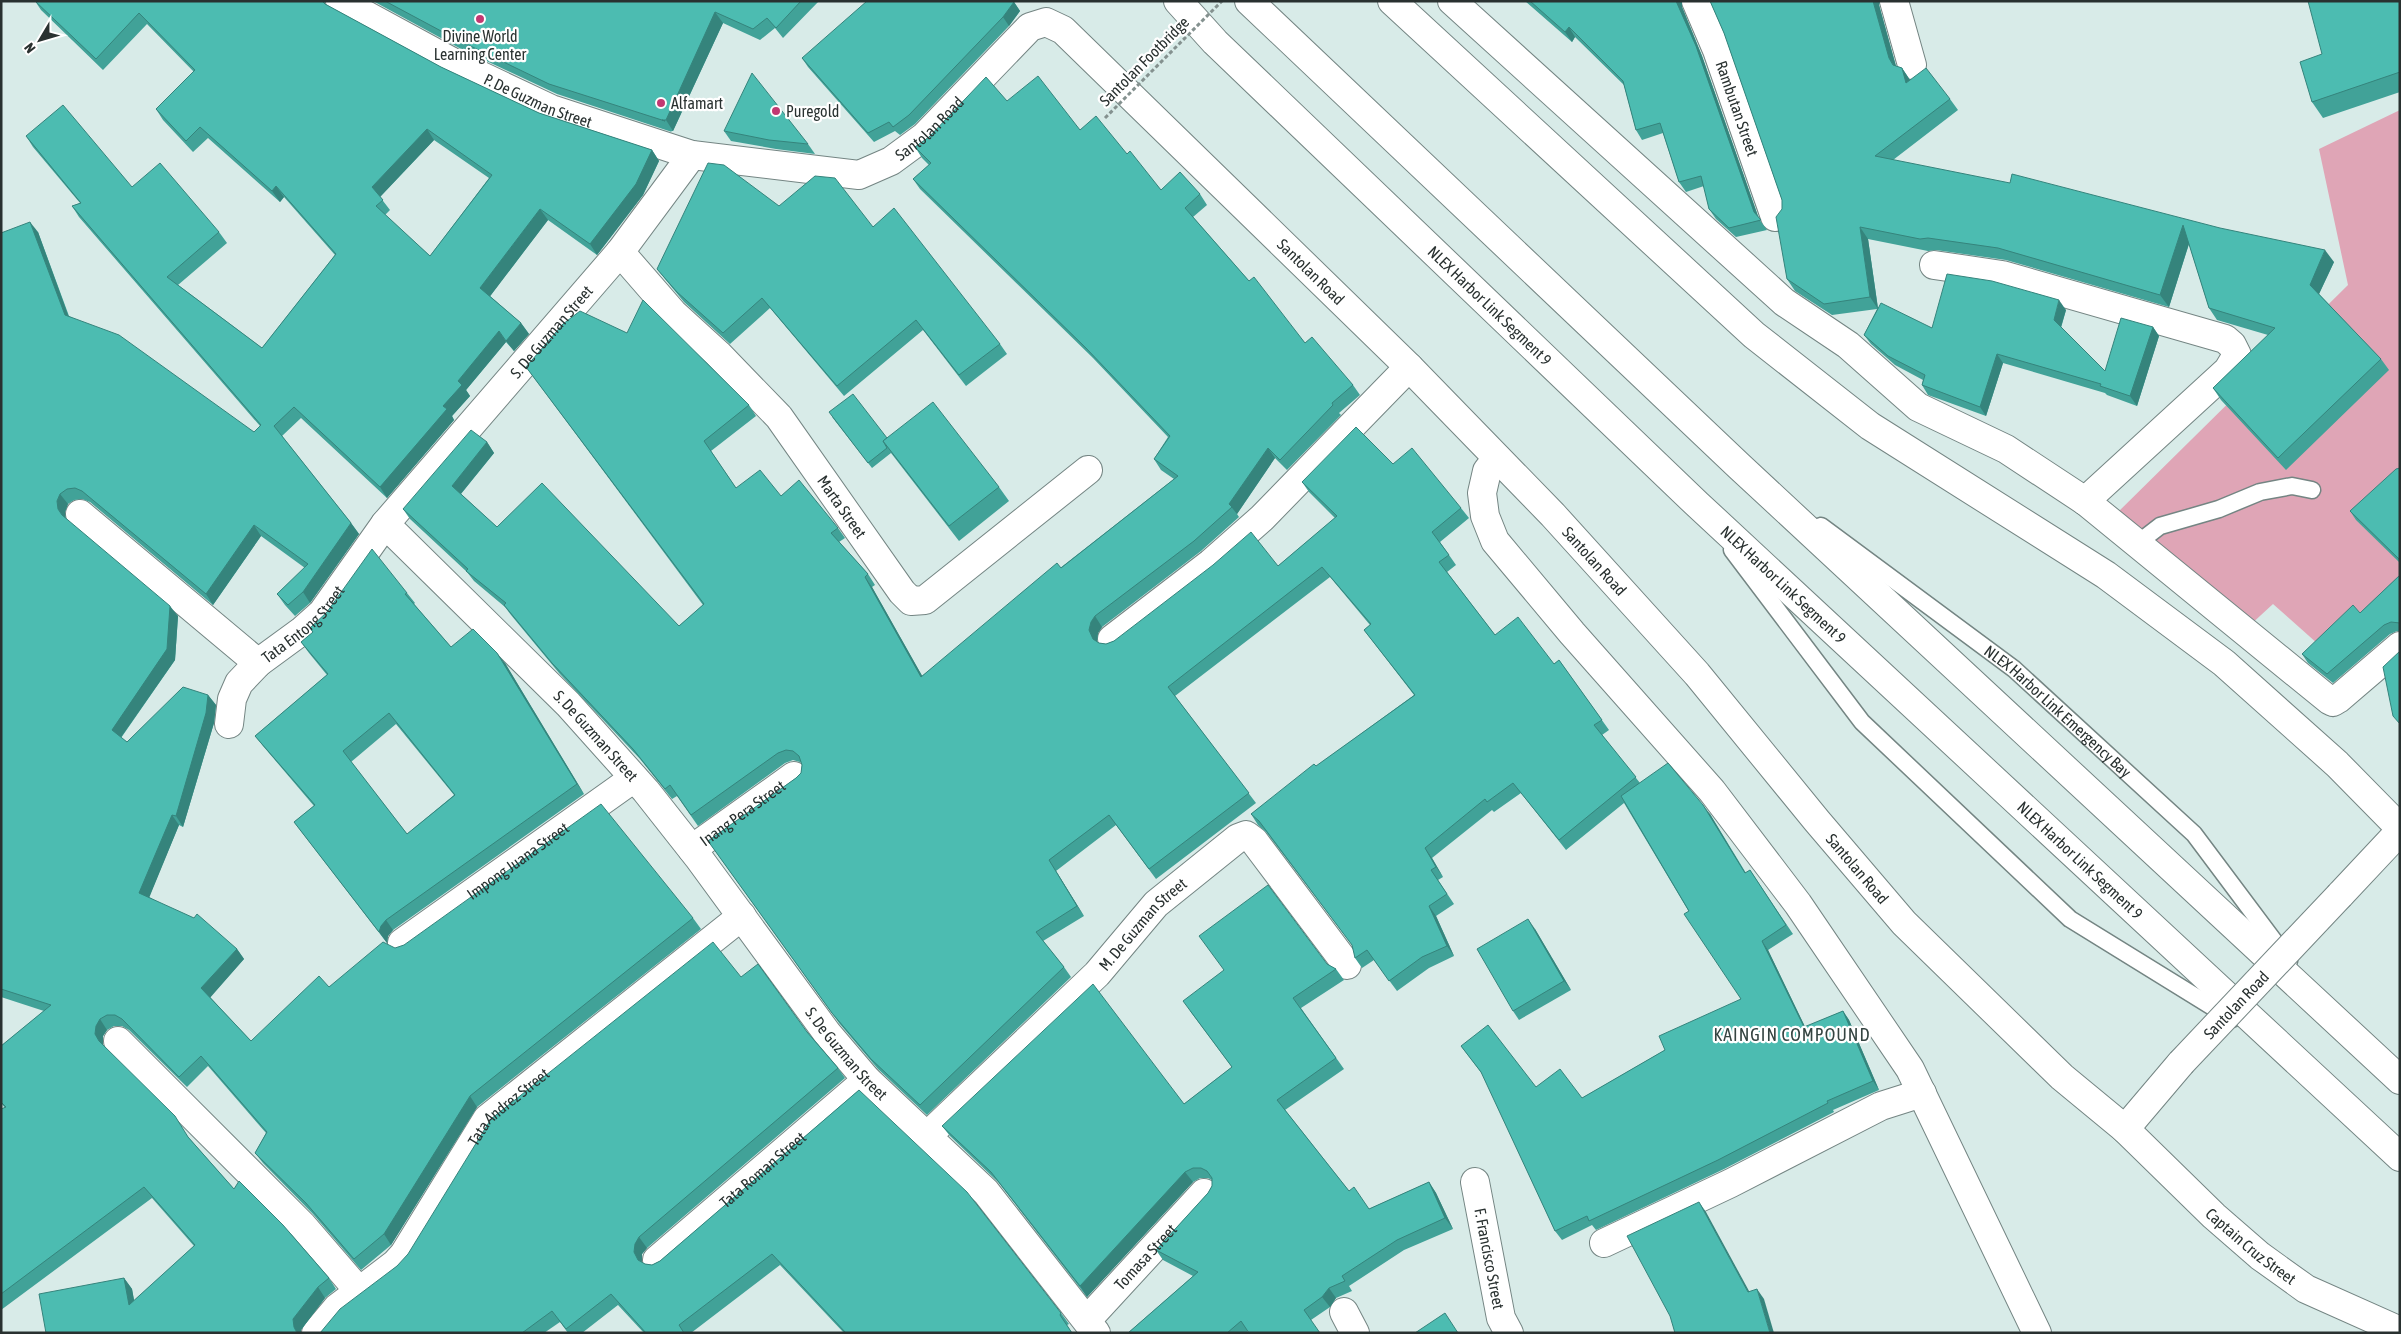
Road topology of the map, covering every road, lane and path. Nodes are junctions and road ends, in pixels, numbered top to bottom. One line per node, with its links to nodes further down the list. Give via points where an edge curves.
1 (340, 1): 11 (main road, P. De Guzman Street, via 456,64 551,109)
2 (1178, 1): 21 (main road, NLEX Harbor Link Segment 9, via 1222,49)
3 (1222, 1): 10 (path, Santolan Footbridge, bridge)
4 (1249, 1): 17 (main road)
5 (1392, 1): 31 (main road, Santolan Road, via 1754,336 1870,426 2106,575 2224,663 2337,764)
6 (1452, 1): 20 (main road, via 1784,302 1848,345 1918,407 2006,449)
7 (1696, 1): 12 (main road, Rambutan Street, via 1717,50)
8 (1894, 1): 9 (main road)
9 (1912, 65)
10 (1105, 118)
11 (692, 155): 13 (main road, S. De Guzman Street); 15 (main road, Santolan Road, via 858,175 891,161 925,136 1030,27 1046,22 1063,30)
12 (1775, 217)
13 (620, 252): 18 (main road, Marta Street, via 673,313 779,417 911,601 925,600); 23 (main road, S. De Guzman Street)
14 (1934, 265): 20 (main road, via 2002,275 2225,339 2232,346 2237,355 2228,370)
15 (1409, 367): 16 (main road, Santolan Road); 25 (main road, via 1262,518)
16 (1497, 458): 41 (main road, via 1487,471 1482,493 1485,516 1495,541 1712,791 1798,904 1910,1070); 42 (main road, Santolan Road, via 1697,674 1904,924 2062,1077)
17 (1739, 466): 36 (main road); 36 (lane, NLEX Harbor Link Emergency Bay, via 2014,669 2194,834)
18 (1088, 470)
19 (2312, 490): 24 (lane, via 2292,486 2260,492 2219,509 2160,526)
20 (2085, 501): 24 (main road)
21 (1697, 504): 38 (main road, NLEX Harbor Link Segment 9); 38 (lane, via 1862,722 2070,919)
22 (80, 514): 27 (main road)
23 (384, 524): 27 (main road, Tata Entong Street, via 322,613); 30 (main road, S. De Guzman Street, via 568,704)
24 (2138, 543): 26 (main road, via 2333,702)
25 (1112, 640)
26 (2400, 646)
27 (258, 663): 28 (main road, Tata Entong Street, via 239,684 232,699)
28 (230, 724)
29 (794, 776): 32 (main road, Inang Pera Street)
30 (634, 778): 32 (main road, S. De Guzman Street); 34 (main road, Impong Juana Street)
31 (2400, 829): 42 (main road, Santolan Road, bridge, via 2181,1063)
32 (692, 849): 33 (main road, S. De Guzman Street)
33 (742, 916): 39 (main road, S. De Guzman Street, via 827,1034); 49 (main road, Tata Andrez Street, via 486,1119 404,1254)
34 (402, 943)
35 (1347, 965): 43 (main road, M. De Guzman Street, via 1254,841 1246,836 1238,838 1156,904 1097,974)
36 (2324, 1009): 40 (main road)
37 (118, 1041): 49 (main road, via 302,1225)
38 (2288, 1054): 44 (main road, NLEX Harbor Link Segment 9)
39 (867, 1080): 43 (main road, S. De Guzman Street); 48 (main road, Tata Roman Street)
40 (2400, 1080)
41 (1922, 1093): 47 (main road, via 1881,1106 1731,1183); 54 (main road)
42 (2125, 1128): 51 (main road, Captain Cruz Street, via 2214,1216 2260,1256 2306,1289)
43 (926, 1136): 50 (main road, S. De Guzman Street, via 986,1192)
44 (2400, 1157)
45 (1475, 1182): 53 (main road, F. Francisco Street, via 1501,1318)
46 (1204, 1193): 50 (main road, Tomasa Street)
47 (1604, 1243)
48 (657, 1260)
49 (359, 1291): 52 (main road, Tata Andrez Street, via 337,1308)
50 (1091, 1326)
51 (2400, 1331)
52 (316, 1333)
53 (1509, 1333)
54 (2037, 1333)

